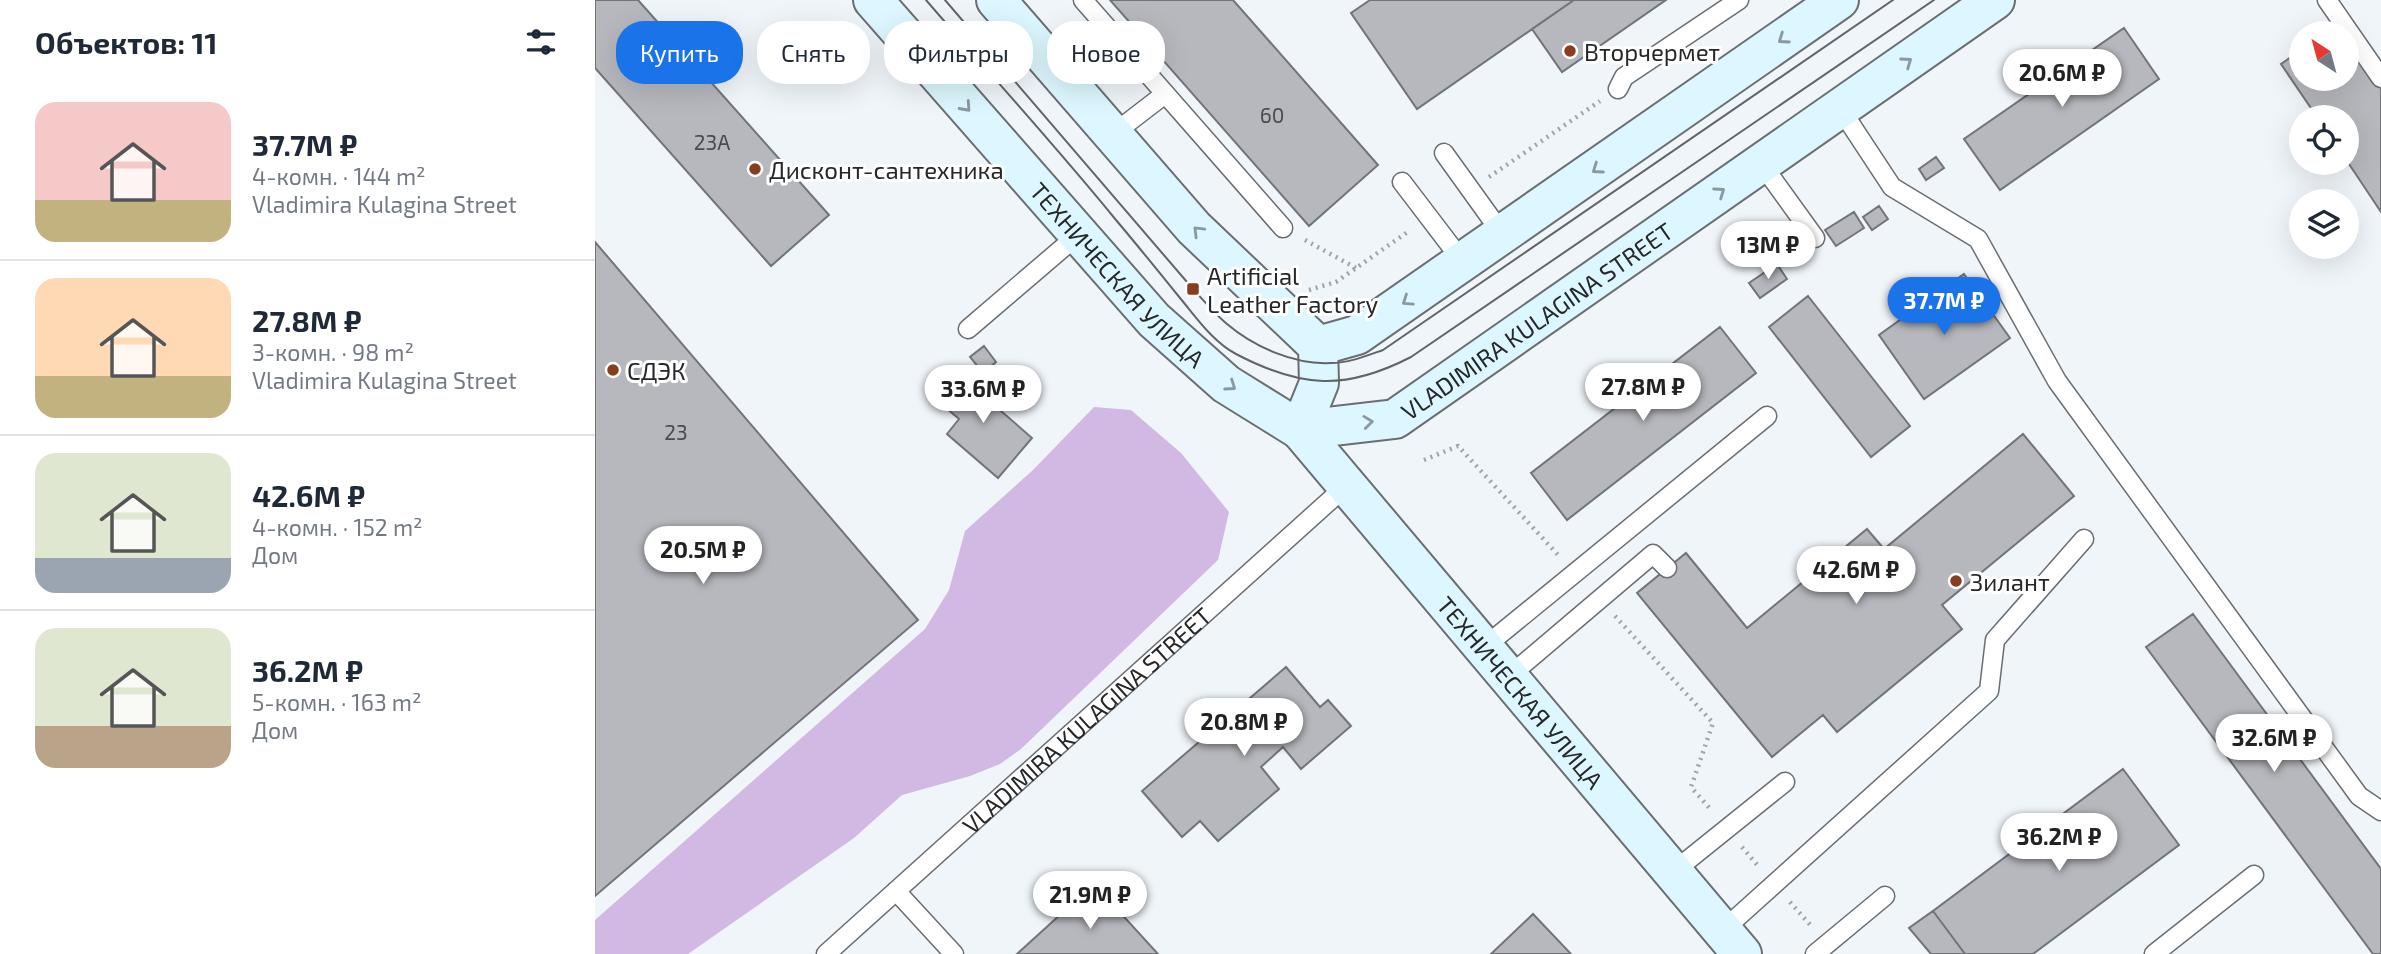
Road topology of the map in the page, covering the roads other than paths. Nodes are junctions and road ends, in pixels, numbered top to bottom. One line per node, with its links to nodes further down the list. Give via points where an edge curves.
1 (873, 0): 17 (main road, ТЕХНИЧЕСКАЯ УЛИЦА, one-way to 17)
2 (996, 0): 12 (main road)
3 (1083, 0): 10 (lane)
4 (1739, 0): 9 (lane, via 1624,77)
5 (1839, 0): 18 (main road, one-way to 18)
6 (1995, 0): 11 (main road, VLADIMIRA KULAGINA STREET, one-way to 6)
7 (2329, 0): 8 (lane)
8 (2381, 78)
9 (1618, 89)
10 (1165, 94): 12 (lane); 16 (lane)
11 (1840, 108): 14 (main road, VLADIMIRA KULAGINA STREET); 31 (lane, via 1892,187 1978,239 2065,392 2359,796)
12 (1113, 134): 22 (main road, one-way to 12, via 1194,228)
13 (1444, 153): 18 (lane)
14 (1761, 163): 19 (lane); 24 (main road, VLADIMIRA KULAGINA STREET, one-way to 14, via 1395,419)
15 (1402, 182): 20 (lane)
16 (1283, 228)
17 (1079, 234): 21 (lane); 24 (main road, ТЕХНИЧЕСКАЯ УЛИЦА, one-way to 24, via 1154,320 1226,384)
18 (1503, 235): 20 (main road)
19 (1815, 238)
20 (1463, 262): 22 (main road, one-way to 22, via 1357,335)
21 (968, 329)
22 (1318, 346): 24 (main road, via 1319,383)
23 (1767, 416): 28 (lane)
24 (1300, 429): 25 (main road, ТЕХНИЧЕСКАЯ УЛИЦА)
25 (1346, 486): 28 (main road, ТЕХНИЧЕСКАЯ УЛИЦА); 34 (lane, VLADIMIRA KULAGINA STREET)
26 (2084, 539): 36 (lane, via 1995,640 1989,691 1774,884)
27 (1667, 568): 29 (lane, via 1653,554)
28 (1483, 648): 29 (main road, ТЕХНИЧЕСКАЯ УЛИЦА)
29 (1508, 677): 32 (main road, ТЕХНИЧЕСКАЯ УЛИЦА)
30 (1785, 782): 32 (lane)
31 (2381, 811)
32 (1673, 872): 36 (main road, ТЕХНИЧЕСКАЯ УЛИЦА)
33 (2254, 875): 40 (lane)
34 (896, 891): 38 (lane, VLADIMIRA KULAGINA STREET); 39 (lane)
35 (1885, 896): 37 (lane)
36 (1732, 942)
37 (1821, 949)
38 (826, 954)
39 (954, 954)
40 (2154, 954)

